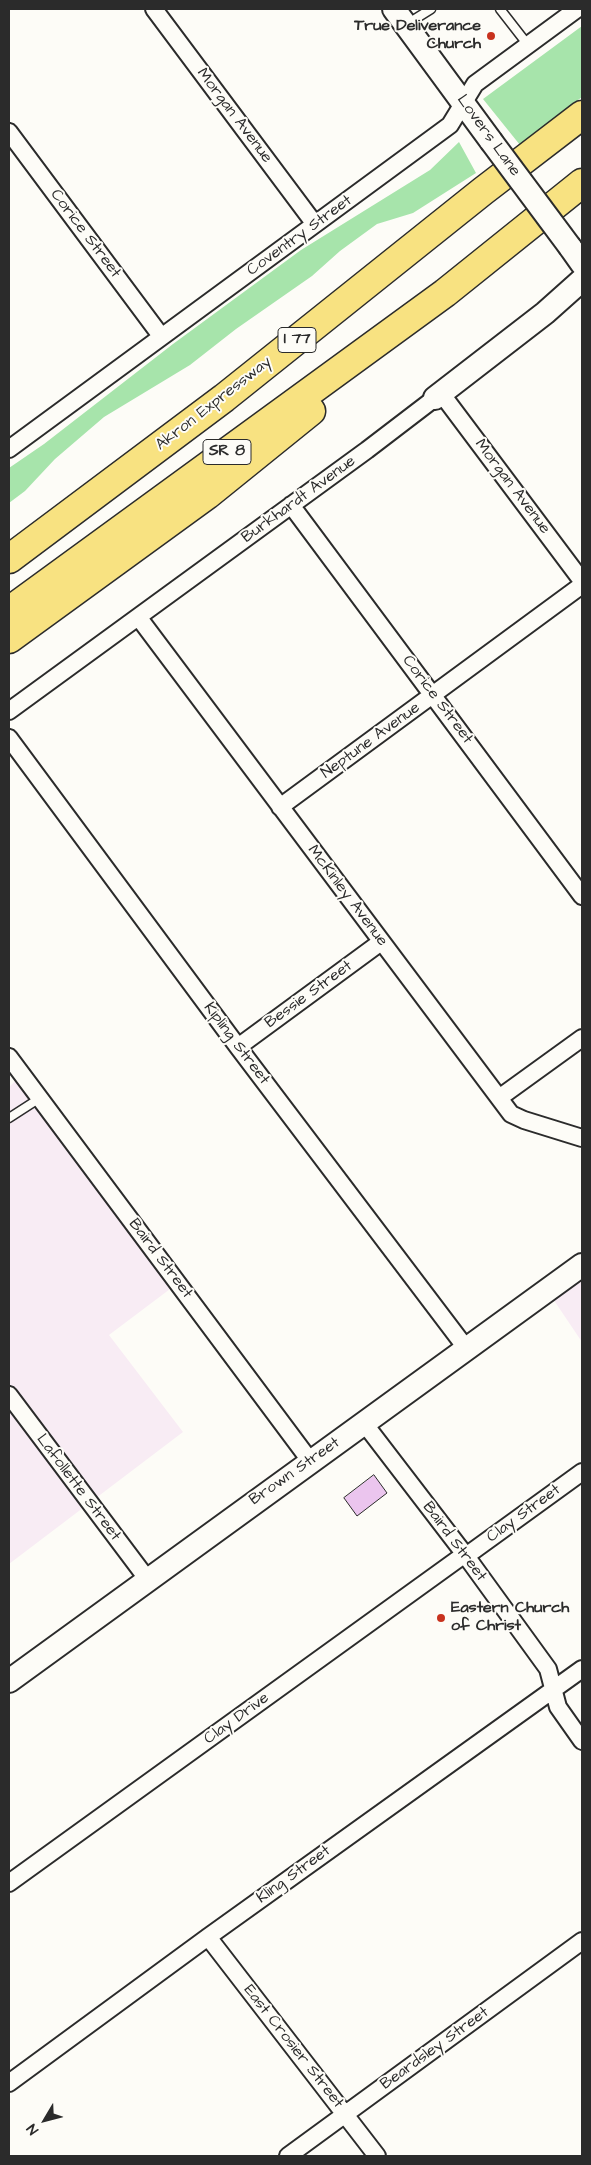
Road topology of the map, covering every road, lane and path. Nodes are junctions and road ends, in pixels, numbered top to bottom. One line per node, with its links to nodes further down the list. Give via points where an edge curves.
1 (154, 9): 11 (street, Morgan Avenue)
2 (431, 9): 5 (lane)
3 (500, 9): 6 (lane)
4 (576, 9): 6 (street, Coventry Street)
5 (400, 17): 7 (main road, Lovers Lane)
6 (528, 45): 7 (street, Coventry Street, via 475,84)
7 (464, 104): 11 (street, Coventry Street, via 450,125); 12 (main road, Lovers Lane, bridge)
8 (582, 115): 19 (highway, Akron Expressway / I 77, via 224,398)
9 (9, 132): 15 (street, Corice Street)
10 (582, 184): 14 (highway)
11 (314, 223): 15 (street, Coventry Street)
12 (576, 256)
13 (582, 280): 16 (main road, Burkhardt Avenue, via 545,313)
14 (445, 292): 22 (highway, SR 8); 24 (highway, via 307,414 207,495)
15 (161, 336): 17 (street, Coventry Street)
16 (438, 395): 18 (street, Burkhardt Avenue); 20 (street, Morgan Avenue)
17 (10, 447)
18 (291, 505): 23 (street, Burkhardt Avenue); 25 (street, Corice Street)
19 (9, 559)
20 (582, 580)
21 (582, 586): 25 (street, Neptune Avenue)
22 (9, 611)
23 (139, 618): 26 (street, Burkhardt Avenue); 28 (street, McKinley Avenue)
24 (9, 639)
25 (433, 695): 28 (street, Neptune Avenue); 29 (street, Corice Street)
26 (9, 711)
27 (9, 738): 32 (street, Kipling Street)
28 (280, 807): 30 (street, McKinley Avenue)
29 (582, 896)
30 (381, 942): 32 (street, Bessie Street); 35 (street, McKinley Avenue)
31 (582, 1038): 35 (street)
32 (238, 1047): 39 (street, Kipling Street)
33 (9, 1057): 34 (street, Baird Street)
34 (40, 1098): 36 (lane); 42 (street, Baird Street)
35 (499, 1098): 37 (street, McKinley Avenue, via 511,1114)
36 (9, 1118)
37 (582, 1138)
38 (582, 1265): 39 (main road, Brown Street)
39 (466, 1348): 41 (main road, Brown Street)
40 (9, 1395): 45 (street, Lafollette Street)
41 (364, 1423): 42 (main road, Brown Street); 44 (street, Baird Street)
42 (311, 1462): 45 (main road, Brown Street)
43 (582, 1472): 44 (street, Clay Street)
44 (466, 1555): 48 (street, Baird Street, via 548,1669); 50 (street, Clay Drive)
45 (148, 1580): 47 (main road, Brown Street)
46 (582, 1669): 48 (street, Kling Street)
47 (9, 1680)
48 (554, 1690): 49 (street, Baird Street, via 558,1707); 51 (street, Kling Street)
49 (582, 1741)
50 (9, 1883)
51 (208, 1937): 53 (street, Kling Street); 54 (street, East Crosier Street)
52 (582, 1941): 54 (street, Beardsley Street)
53 (9, 2083)
54 (345, 2115): 55 (street, Beardsley Street); 56 (street, East Crosier Street)
55 (288, 2156)
56 (377, 2156)

